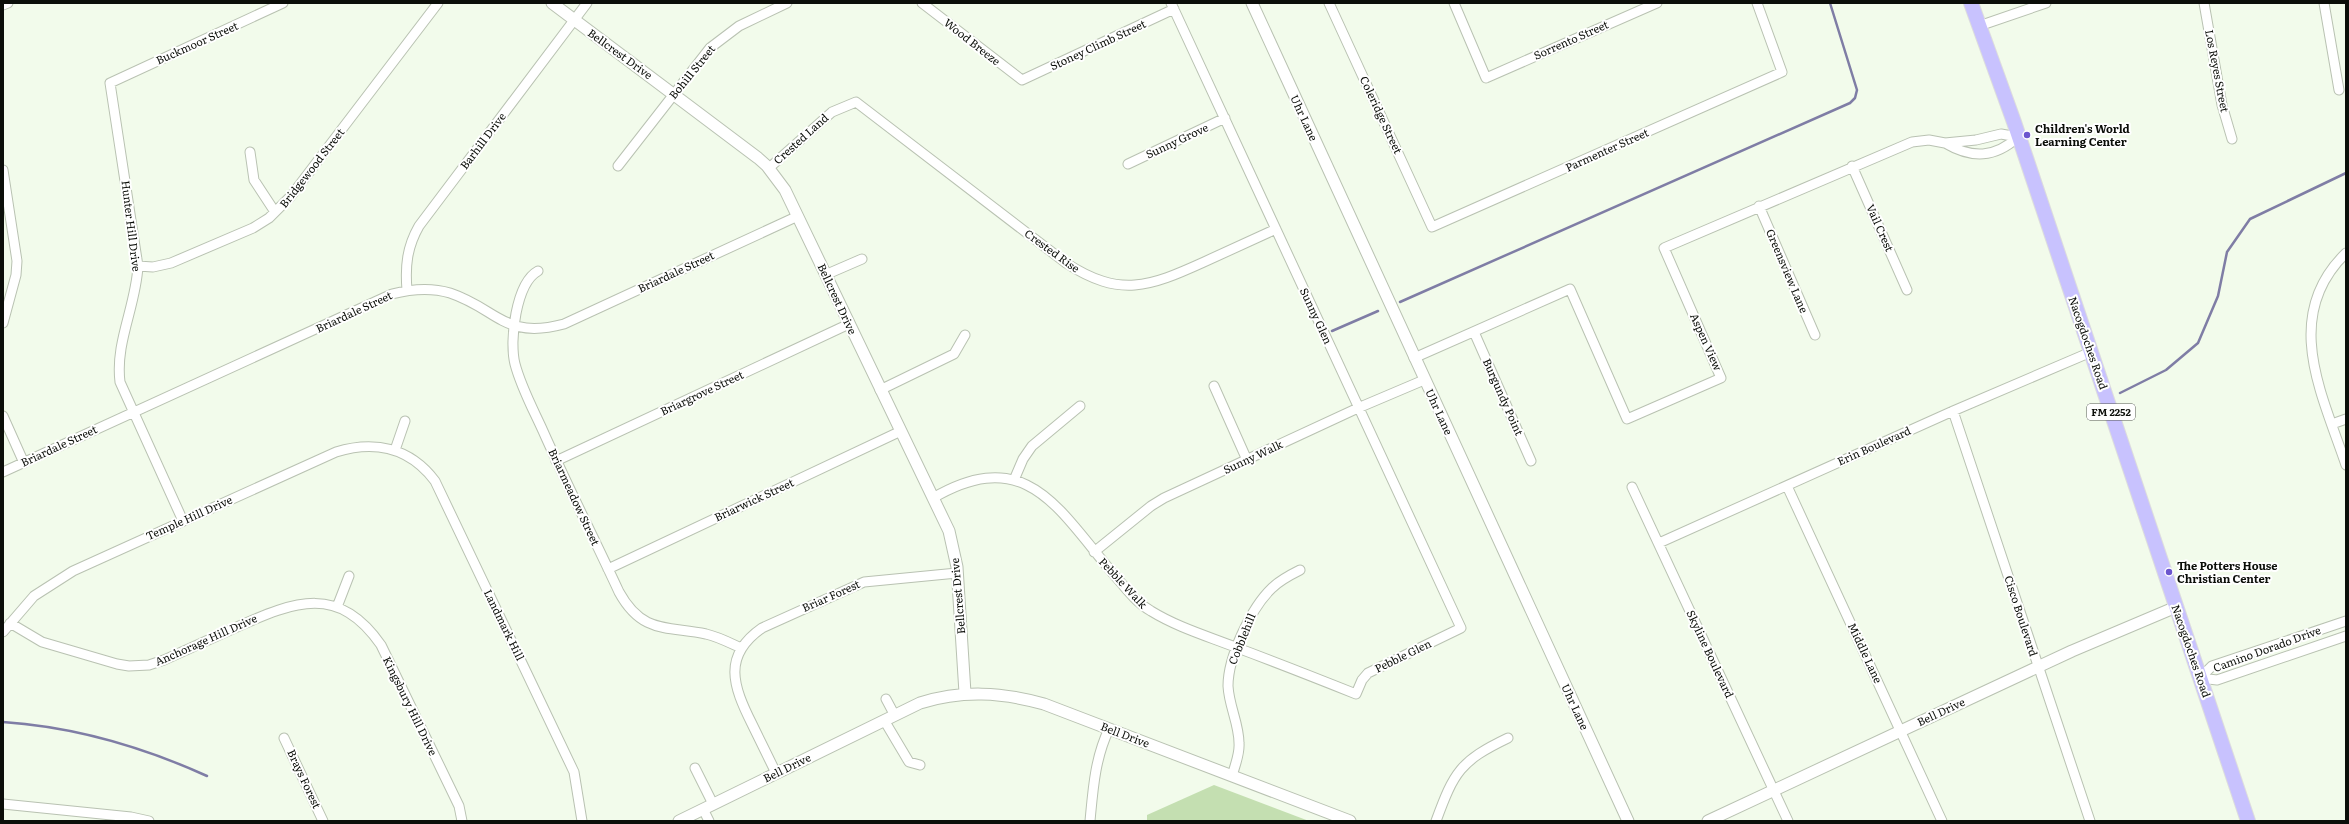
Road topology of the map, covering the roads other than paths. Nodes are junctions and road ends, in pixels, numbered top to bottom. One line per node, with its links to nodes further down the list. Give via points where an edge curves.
1 (8, 3): 17 (street)
2 (283, 3): 22 (street, Buckmoor Street)
3 (438, 3): 37 (street, Bridgewood Street, via 291,196)
4 (552, 3): 19 (street, Bellcrest Drive)
5 (587, 3): 19 (street, Barhill Drive)
6 (788, 3): 24 (street, Bohill Street, via 739,26 719,39)
7 (922, 3): 21 (street, Wood Breeze)
8 (1252, 3): 55 (street, Uhr Lane)
9 (1329, 3): 39 (street, Coleridge Street)
10 (1454, 3): 11 (street, Sorrento Street, via 1486,78)
11 (1657, 3)
12 (1756, 3): 39 (street, Parmenter Street, via 1782,72)
13 (1971, 3): 20 (main road, Nacogdoches Road / FM 2252)
14 (2046, 3): 20 (street)
15 (2204, 3): 28 (street, Los Reyes Street, via 2222,105)
16 (2324, 3): 23 (street)
17 (3, 5)
18 (1173, 6): 21 (street, Stoney Climb Street); 26 (street, Sunny Glen)
19 (574, 20): 24 (street, Bellcrest Drive); 46 (street, Barhill Drive, via 419,226 411,241 407,258)
20 (1979, 26): 27 (main road, Nacogdoches Road / FM 2252)
21 (1022, 80)
22 (110, 83): 43 (street, Hunter Hill Drive)
23 (2339, 90)
24 (674, 93): 32 (street, Bohill Street); 34 (street, Bellcrest Drive)
25 (856, 102): 34 (street, Crested Land, via 832,112); 40 (street, Crested Rise, via 1066,263 1081,273 1103,282 1132,286 1152,284)
26 (1225, 118): 31 (street, Sunny Grove); 40 (street, Sunny Glen)
27 (2018, 137): 29 (street, Aspen View, via 2001,134); 29 (street, Aspen View, via 2005,148 1976,155 1964,153); 54 (main road, Nacogdoches Road / FM 2252)
28 (2232, 139)
29 (1945, 143): 33 (street, Aspen View, via 1917,140)
30 (250, 152): 37 (street, via 254,180)
31 (1128, 164)
32 (618, 166)
33 (1852, 166): 36 (street, Aspen View); 47 (street, Vail Crest)
34 (769, 168): 38 (street, Bellcrest Drive, via 785,190)
35 (3, 170): 48 (street, via 17,261 16,275)
36 (1759, 206): 51 (street, Aspen View, via 1664,248 1721,378 1627,419 1570,289); 53 (street, Greensview Lane)
37 (275, 212): 43 (street, Bridgewood Street, via 253,228 172,263 153,267)
38 (798, 216): 45 (street, Bellcrest Drive); 50 (street, Briardale Street, via 564,324 548,329)
39 (1432, 227)
40 (1276, 229): 60 (street, Sunny Glen)
41 (2346, 253): 66 (street, via 2324,282 2311,324 2310,348 2314,370)
42 (862, 259): 45 (street)
43 (138, 266): 62 (street, Hunter Hill Drive, via 118,364 120,382)
44 (538, 271): 50 (street, Briarmeadow Street, via 527,280 522,290)
45 (825, 275): 49 (street, Bellcrest Drive)
46 (407, 290): 50 (street, Briardale Street, via 431,289 449,293); 62 (street, Briardale Street, via 392,294)
47 (1907, 290)
48 (3, 323)
49 (848, 324): 58 (street, Bellcrest Drive); 70 (street, Briargrove Street)
50 (515, 326): 70 (street, Briarmeadow Street, via 513,344 516,368)
51 (1474, 332): 55 (street, Aspen View); 71 (street, Burgundy Point)
52 (965, 335): 58 (street, via 954,354)
53 (1815, 335)
54 (2091, 352): 61 (street, Erin Boulevard); 87 (main road, Nacogdoches Road / FM 2252)
55 (1414, 358): 56 (street, Uhr Lane)
56 (1424, 380): 60 (street, Sunny Walk); 122 (street, Uhr Lane)
57 (1214, 386): 69 (street)
58 (880, 390): 67 (street, Bellcrest Drive)
59 (1080, 406): 75 (street, via 1032,446)
60 (1358, 408): 69 (street, Sunny Walk); 90 (street, Sunny Glen)
61 (1953, 411): 76 (street, Erin Boulevard); 95 (street, Cisco Boulevard)
62 (132, 412): 72 (street, Briardale Street); 79 (street, Hunter Hill Drive)
63 (3, 416): 72 (street)
64 (2346, 419): 66 (street)
65 (405, 421): 68 (street)
66 (2332, 424): 73 (street)
67 (901, 431): 78 (street, Bellcrest Drive); 82 (street, Briarwick Street)
68 (395, 450): 79 (street, Temple Hill Drive, via 370,446 336,452); 116 (street, Landmark Hill, via 417,462 435,481 574,772)
69 (1248, 460): 81 (street, Sunny Walk, via 1150,506)
70 (556, 461): 82 (street, Briarmeadow Street)
71 (1531, 461)
72 (24, 463): 74 (street, Briardale Street)
73 (2346, 465)
74 (3, 472)
75 (1014, 480): 78 (street, Pebble Walk, via 993,476 982,478 954,486); 81 (street, Pebble Walk, via 1032,486 1049,498)
76 (1787, 486): 80 (street, Erin Boulevard); 103 (street, Middle Lane)
77 (1632, 487): 80 (street, Skyline Boulevard)
78 (933, 498): 84 (street, Bellcrest Drive, via 952,541)
79 (183, 521): 89 (street, Temple Hill Drive, via 54,581 34,596)
80 (1659, 543): 110 (street, Skyline Boulevard)
81 (1094, 552): 94 (street, Pebble Walk, via 1143,606 1178,625)
82 (608, 569): 93 (street, Briarmeadow Street, via 622,599 642,619 667,630 715,636)
83 (1300, 570): 94 (street, Cobblehill, via 1282,580 1261,598)
84 (957, 573): 93 (street, Briar Forest, via 853,585 762,628 750,636); 97 (street, Bellcrest Drive)
85 (349, 576): 86 (street)
86 (337, 607): 89 (street, Anchorage Hill Drive, via 322,603 287,606 164,660 136,666 117,664 42,642); 115 (street, Kingsbury Hill Drive, via 363,622 381,645 458,806)
87 (2176, 607): 95 (street, Bell Drive); 96 (main road, Nacogdoches Road / FM 2252)
88 (2346, 621): 96 (street, Camino Dorado Drive, via 2212,666)
89 (10, 623): 91 (street, Temple Hill Drive)
90 (1461, 628): 98 (street, Pebble Glen, via 1368,673)
91 (3, 632)
92 (2346, 636): 96 (street, Camino Dorado Drive, via 2217,680)
93 (741, 648): 108 (street, via 734,679 738,696)
94 (1237, 648): 98 (street, Pebble Walk); 109 (street, Cobblehill, via 1229,674 1230,706 1239,743)
95 (2038, 667): 103 (street, Bell Drive); 126 (street, Cisco Boulevard)
96 (2200, 678): 127 (main road, Nacogdoches Road / FM 2252)
97 (965, 693): 100 (street, Bell Drive, via 936,698); 102 (street, Bell Drive, via 983,692 1024,698)
98 (1356, 694)
99 (886, 700): 100 (street)
100 (894, 714): 101 (street, Bell Drive)
101 (884, 720): 106 (street, via 909,762); 108 (street, Bell Drive)
102 (1109, 729): 109 (street, Bell Drive); 119 (street, via 1095,769)
103 (1900, 731): 110 (street, Bell Drive); 125 (street, Middle Lane)
104 (284, 738): 114 (street, Brays Forest)
105 (1508, 738): 121 (street, via 1484,750 1463,765 1449,787)
106 (920, 765)
107 (695, 768): 112 (street)
108 (776, 773): 112 (street, Bell Drive)
109 (1232, 776): 120 (street, Bell Drive)
110 (1773, 790): 123 (street, Bell Drive); 124 (street, Skyline Boulevard)
111 (3, 804): 113 (street)
112 (708, 807): 117 (street, Bell Drive); 118 (street)
113 (149, 821)
114 (323, 821)
115 (462, 821)
116 (582, 821)
117 (679, 821)
118 (709, 821)
119 (1090, 821)
120 (1350, 821)
121 (1436, 821)
122 (1628, 821)
123 (1708, 821)
124 (1788, 821)
125 (1942, 821)
126 (2090, 821)
127 (2248, 821)

